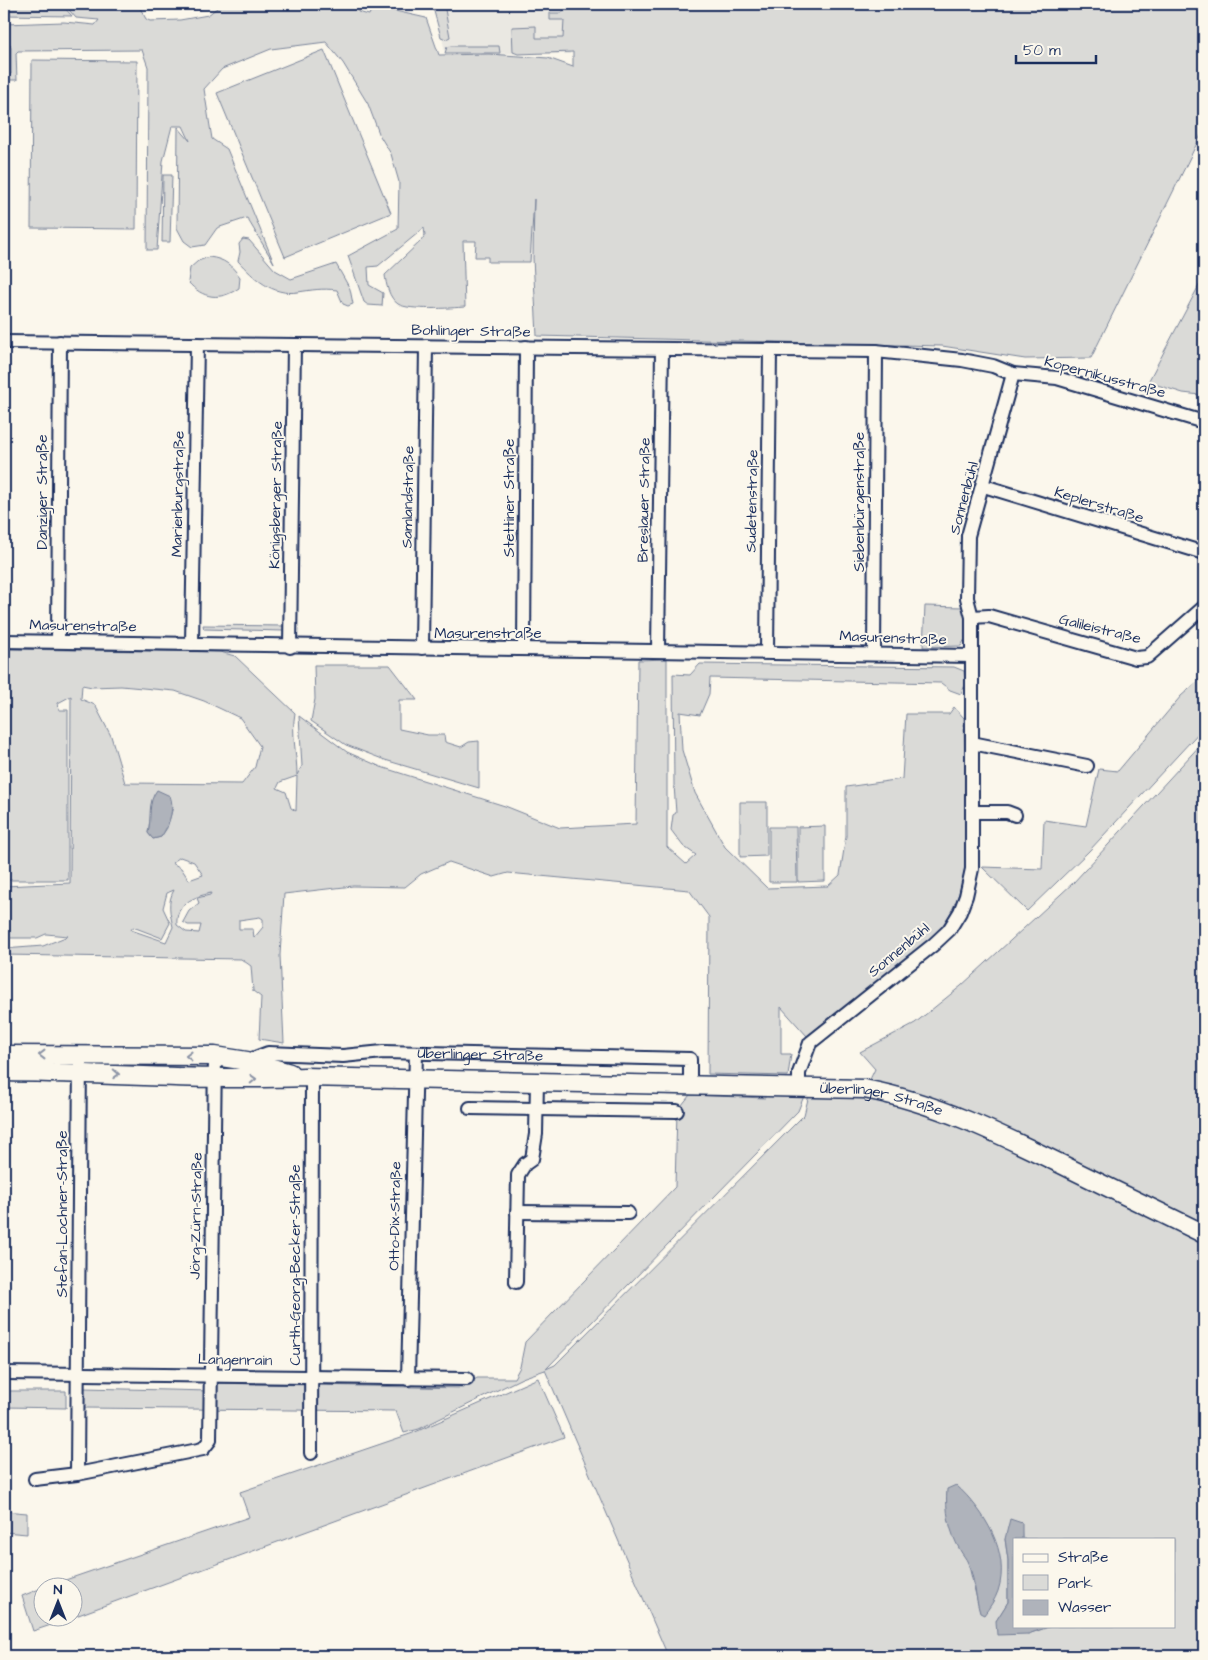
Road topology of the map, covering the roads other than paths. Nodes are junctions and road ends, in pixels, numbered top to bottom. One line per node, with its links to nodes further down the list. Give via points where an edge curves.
1 (4, 342): 2 (street, Bohlinger Straße)
2 (60, 342): 3 (street, Bohlinger Straße); 17 (street, Danziger Straße)
3 (197, 344): 4 (street, Bohlinger Straße); 19 (street, Marienburgstraße)
4 (294, 345): 5 (street, Bohlinger Straße); 20 (street, Königsberger Straße)
5 (426, 346): 6 (street, Bohlinger Straße); 21 (street, Samlandstraße)
6 (526, 347): 7 (street, Bohlinger Straße); 22 (street, Stettiner Straße)
7 (662, 349): 8 (street, Bohlinger Straße); 23 (street, Breslauer Straße)
8 (770, 350): 9 (street, Bohlinger Straße); 24 (street, Sudetenstraße)
9 (876, 351): 10 (street, Bohlinger Straße); 25 (street, Siebenbürgenstraße)
10 (938, 357): 11 (street, Kopernikusstraße, via 993,366)
11 (1013, 374): 12 (street, Kopernikusstraße, via 1057,378 1197,420); 13 (street, Sonnenbühl)
12 (1204, 419)
13 (984, 486): 14 (street, Keplerstraße); 16 (street, Sonnenbühl, via 968,536 967,598)
14 (1204, 554)
15 (1204, 607): 16 (street, Galileistraße, via 1148,657 1136,658 989,616)
16 (972, 616): 26 (street, Sonnenbühl)
17 (58, 641): 18 (street, Masurenstraße); 19 (street, Masurenstraße)
18 (4, 642)
19 (192, 644): 20 (street, Masurenstraße)
20 (290, 647): 21 (street, Masurenstraße)
21 (422, 648): 22 (street, Masurenstraße)
22 (524, 649): 23 (street, Masurenstraße)
23 (658, 651): 24 (street, Masurenstraße)
24 (767, 652): 25 (street, Masurenstraße)
25 (874, 654): 26 (street, Masurenstraße)
26 (972, 656): 27 (street, Sonnenbühl)
27 (972, 744): 28 (street); 29 (street, Sonnenbühl)
28 (1087, 766)
29 (973, 812): 30 (street); 42 (street, Sonnenbühl, via 972,869 966,896 950,928 810,1043 799,1073)
30 (1015, 815)
31 (416, 1053): 34 (street, Überlinger Straße, via 343,1056 268,1053); 39 (street, Otto-Dix-Straße); 41 (street, Überlinger Straße, via 690,1059)
32 (4, 1054): 35 (street, Überlinger Straße, one-way to 32)
33 (215, 1056): 34 (street, Überlinger Straße); 35 (street, Überlinger Straße, one-way to 35); 38 (street, Jörg-Zürn-Straße)
34 (247, 1061): 37 (street, Überlinger Straße)
35 (80, 1063): 36 (street, Überlinger Straße); 38 (street, Überlinger Straße, one-way to 38); 51 (street, Stefan-Lochner-Straße)
36 (4, 1072)
37 (309, 1078): 38 (street, Überlinger Straße, one-way to 37); 39 (street, Überlinger Straße); 53 (street, Curth-Georg-Becker-Straße)
38 (215, 1079): 52 (street, Jörg-Zürn-Straße)
39 (414, 1079): 40 (street, Überlinger Straße); 54 (street, Otto-Dix-Straße)
40 (537, 1081): 41 (street, Überlinger Straße); 44 (street)
41 (690, 1084): 42 (street, Überlinger Straße)
42 (799, 1087): 48 (street, Überlinger Straße, via 857,1089 935,1107 1035,1151)
43 (470, 1108): 44 (street)
44 (535, 1110): 45 (street); 46 (street, via 532,1159 518,1175)
45 (677, 1111)
46 (518, 1212): 47 (street); 49 (street)
47 (628, 1213)
48 (1204, 1234)
49 (516, 1282)
50 (4, 1373): 51 (street, Langenrain)
51 (77, 1374): 52 (street, Langenrain); 57 (street, Stefan-Lochner-Straße)
52 (210, 1377): 53 (street, Langenrain); 57 (street, Jörg-Zürn-Straße, via 210,1440 202,1449)
53 (310, 1378): 54 (street, Langenrain); 56 (street, Curth-Georg-Becker-Straße)
54 (408, 1379): 55 (street, Langenrain)
55 (467, 1379)
56 (311, 1453)
57 (77, 1474): 58 (street, Jörg-Zürn-Straße)
58 (35, 1479)

